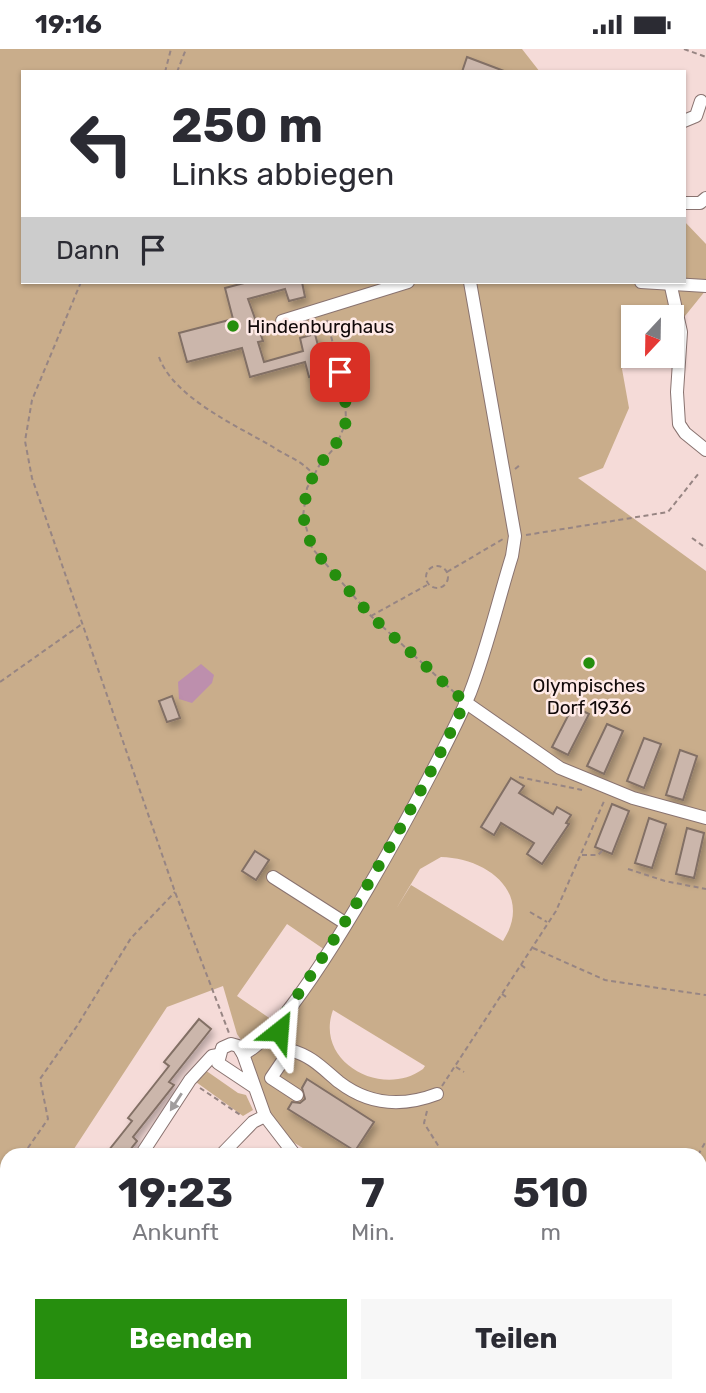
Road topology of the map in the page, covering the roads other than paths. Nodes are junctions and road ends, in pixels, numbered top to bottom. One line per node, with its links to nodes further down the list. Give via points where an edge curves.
1 (701, 101): 2 (street, via 696,116)
2 (686, 120)
3 (706, 198): 4 (street)
4 (686, 207)
5 (402, 284): 10 (street)
6 (470, 284): 12 (street, via 515,536)
7 (670, 284): 11 (street, via 681,332 680,424)
8 (682, 284): 9 (street)
9 (706, 286)
10 (282, 321)
11 (706, 450)
12 (465, 702): 13 (street, via 560,768 610,789); 15 (street, via 433,771)
13 (706, 818)
14 (273, 877): 15 (street)
15 (345, 923): 16 (street, via 278,1024)
16 (243, 1053): 17 (street, via 231,1044); 18 (street)
17 (218, 1055): 18 (street, via 224,1069); 22 (street, one-way to 22, via 190,1080)
18 (254, 1087): 21 (street)
19 (437, 1094): 20 (street, via 414,1103 392,1104 361,1095 311,1057 289,1050 271,1078)
20 (297, 1095)
21 (265, 1116): 23 (street); 24 (street)
22 (146, 1148)
23 (228, 1148)
24 (290, 1148)

